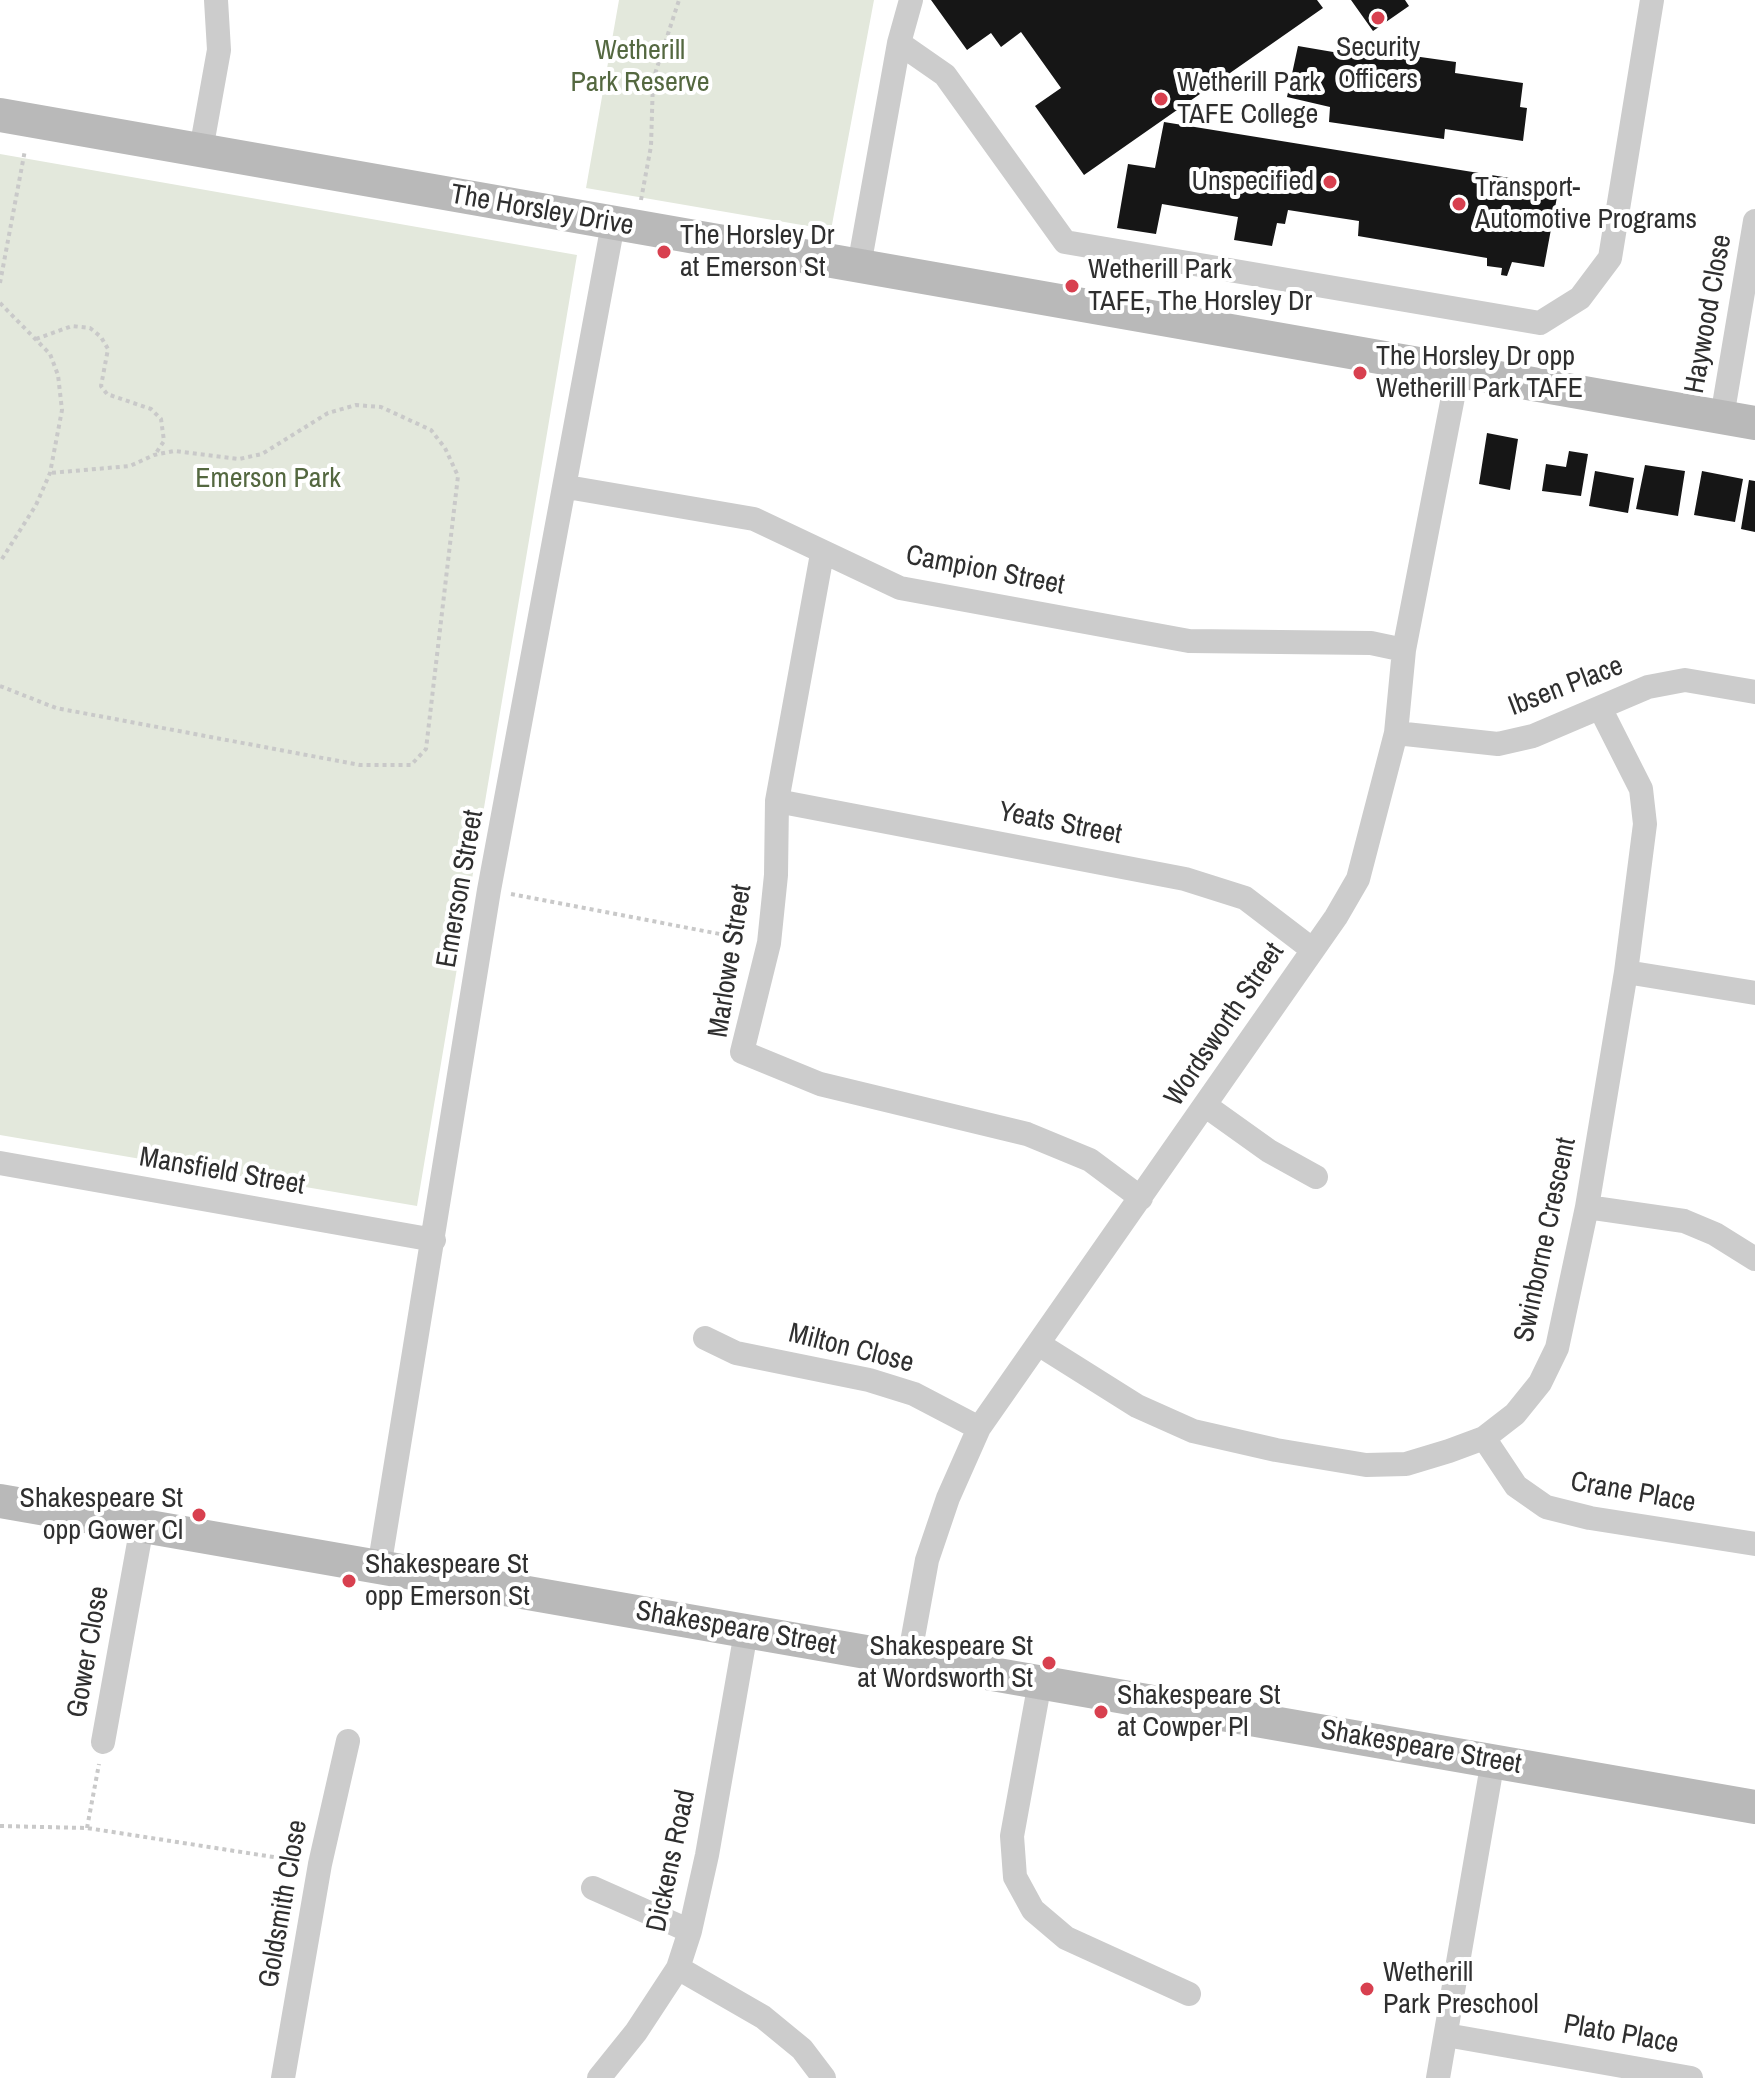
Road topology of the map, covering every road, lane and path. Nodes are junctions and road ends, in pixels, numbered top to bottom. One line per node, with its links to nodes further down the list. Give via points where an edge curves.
1 (216, 0): 8 (street, via 219,50)
2 (679, 0): 9 (path, via 653,80 651,146 640,203)
3 (911, 0): 5 (street)
4 (1652, 0): 5 (street, via 1610,258 1580,298 1540,323 1065,242 945,75)
5 (899, 43): 12 (street)
6 (0, 115): 8 (street, The Horsley Drive)
7 (25, 150): 13 (path)
8 (201, 150): 11 (street, The Horsley Drive)
9 (650, 205)
10 (1755, 221): 17 (street, Haywood Close)
11 (613, 224): 12 (street, The Horsley Drive); 20 (street, Emerson Street)
12 (859, 266): 16 (street, The Horsley Drive)
13 (0, 283)
14 (0, 303): 15 (path)
15 (36, 339): 18 (path, via 72,326 90,328 101,337 108,349 101,386 107,394 151,409 161,419 164,441); 19 (path, via 54,364 62,410)
16 (1458, 371): 17 (street, The Horsley Drive); 23 (street, Wordsworth Street)
17 (1745, 420)
18 (154, 455): 19 (path, via 130,466); 24 (path, via 174,451 239,459 262,454 328,413 356,405 381,407 431,430 458,476 426,749 411,765 360,765 56,708)
19 (50, 473): 22 (path)
20 (567, 487): 21 (street, Campion Street, via 754,519); 29 (street, Emerson Street)
21 (822, 554): 23 (street, Campion Street, via 900,588 1189,641 1371,643); 28 (street, Marlowe Street)
22 (0, 562)
23 (1404, 650): 27 (street, Wordsworth Street)
24 (0, 686)
25 (1755, 692): 26 (street, Ibsen Place, via 1685,680 1648,687)
26 (1601, 710): 27 (street, Ibsen Place, via 1498,744); 32 (street, Swinborne Crescent, via 1641,789 1645,824)
27 (1396, 733): 31 (street, Wordsworth Street, via 1358,879)
28 (777, 801): 30 (street, Marlowe Street); 31 (street, Yeats Street, via 1185,879 1245,898)
29 (489, 890): 30 (path); 39 (street, Emerson Street)
30 (769, 943): 37 (street, Marlowe Street, via 742,1052 820,1084 1027,1134 1090,1160)
31 (1313, 950): 34 (street, Wordsworth Street)
32 (1626, 972): 33 (street); 38 (street, Swinborne Crescent)
33 (1755, 993)
34 (1206, 1106): 36 (street); 37 (street, Wordsworth Street)
35 (0, 1163): 39 (street, Mansfield Street)
36 (1316, 1177)
37 (1141, 1198): 42 (street, Wordsworth Street)
38 (1587, 1207): 40 (street, via 1684,1221); 44 (street, Swinborne Crescent, via 1557,1348 1540,1383 1515,1414)
39 (434, 1240): 48 (street, Emerson Street)
40 (1755, 1259)
41 (705, 1338): 43 (street, Milton Close, via 736,1353 914,1394)
42 (1040, 1345): 43 (street, Wordsworth Street); 44 (street, Swinborne Crescent, via 1137,1406 1193,1431 1276,1450 1366,1465 1406,1464)
43 (979, 1428): 50 (street, Wordsworth Street, via 927,1560)
44 (1484, 1438): 47 (street, Crane Place, via 1516,1486 1546,1507)
45 (0, 1501): 46 (street, Shakespeare Street)
46 (142, 1526): 48 (street, Shakespeare Street); 53 (street, Gower Close)
47 (1755, 1544)
48 (379, 1568): 49 (street, Shakespeare Street)
49 (746, 1632): 50 (street, Shakespeare Street); 60 (street, Dickens Road)
50 (909, 1659): 51 (street, Shakespeare Street)
51 (1040, 1682): 54 (street, Shakespeare Street); 62 (street, via 1012,1836 1015,1877 1033,1910 1066,1938)
52 (348, 1741): 58 (street, Goldsmith Close)
53 (103, 1742): 57 (path)
54 (1493, 1760): 55 (street, Shakespeare Street); 63 (street)
55 (1755, 1807)
56 (0, 1826): 57 (path)
57 (87, 1828): 58 (path)
58 (320, 1864): 64 (street, Goldsmith Close)
59 (593, 1888): 60 (street)
60 (690, 1931): 61 (street, Dickens Road)
61 (678, 1968): 65 (street, Dickens Road); 66 (street, via 763,2017 802,2049)
62 (1189, 1994)
63 (1446, 2035): 67 (street); 68 (street, Plato Place)
64 (283, 2078)
65 (599, 2078)
66 (824, 2078)
67 (1438, 2078)
68 (1691, 2078)

